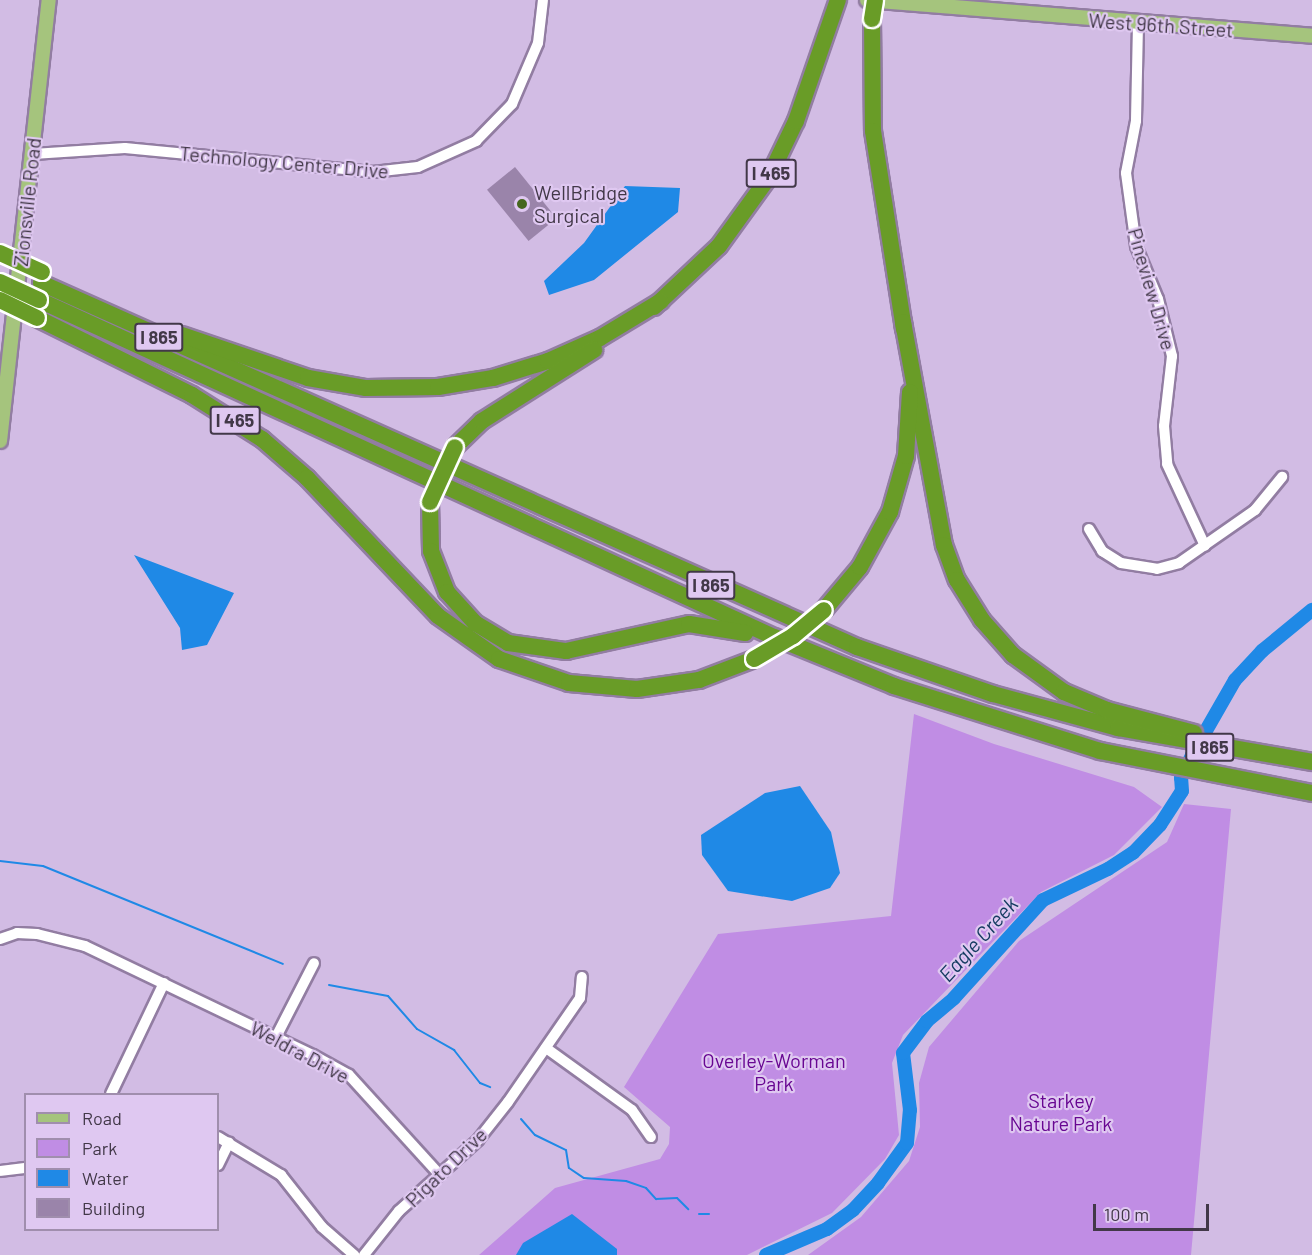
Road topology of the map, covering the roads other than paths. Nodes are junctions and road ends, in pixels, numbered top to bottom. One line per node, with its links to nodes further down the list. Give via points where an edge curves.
1 (49, 0): 8 (main road, Zionsville Road)
2 (543, 0): 8 (street, Technology Center Drive, via 530,72 512,104 476,141 418,167 373,172 125,148)
3 (867, 0): 6 (main road, West 96th Street)
4 (875, 0): 15 (highway, I 465, bridge, via 873,131)
5 (836, 8): 14 (highway, I 465, via 796,121 769,177 719,246)
6 (1138, 24): 7 (main road, West 96th Street); 19 (street, Pineview Drive, via 1136,122 1126,173 1136,246 1158,299 1172,356 1164,426 1167,464)
7 (1312, 36)
8 (33, 153): 16 (main road, Zionsville Road)
9 (0, 253): 11 (highway, I 465, bridge)
10 (0, 264): 11 (highway, I 865)
11 (42, 278): 14 (highway, I 465, via 253,363 299,377 373,388 438,387 521,371 591,342); 21 (highway, I 865, via 846,643 1003,697)
12 (0, 282): 20 (highway, I 865, bridge)
13 (0, 300): 15 (highway, I 465, bridge, via 192,394 262,439 307,478 438,616 499,659 569,683 637,689 699,680 754,659 793,636 824,610 867,556 900,482 910,403)
14 (661, 301): 20 (highway, bridge, via 621,334 482,421 455,447 430,502 431,551 447,592 475,623 508,643 566,651 697,624 734,629)
15 (903, 322): 21 (highway, via 940,533 972,606 1001,644 1052,684 1090,704)
16 (0, 441)
17 (1282, 477): 19 (street, via 1263,503)
18 (1089, 529): 19 (street, via 1102,551 1138,569 1179,562)
19 (1205, 546)
20 (823, 658): 23 (highway, I 865, via 985,718 1145,761)
21 (1163, 731): 22 (highway)
22 (1312, 762)
23 (1312, 793)
24 (0, 939): 27 (street, Weldra Drive, via 17,933 61,938)
25 (314, 963): 28 (street)
26 (582, 977): 29 (street, Pigato Drive, via 579,998)
27 (164, 983): 28 (street, Weldra Drive); 30 (street)
28 (276, 1037): 37 (street, Weldra Drive, via 349,1076)
29 (546, 1048): 32 (street, via 632,1110); 37 (street, Pigato Drive, via 478,1140)
30 (112, 1092)
31 (219, 1137): 33 (street)
32 (651, 1137)
33 (229, 1142): 34 (street); 38 (street, via 280,1175 322,1227)
34 (219, 1163)
35 (3, 1168): 36 (street)
36 (24, 1168)
37 (440, 1175): 39 (street, Pigato Drive, via 399,1211)
38 (354, 1255)
39 (364, 1255)

